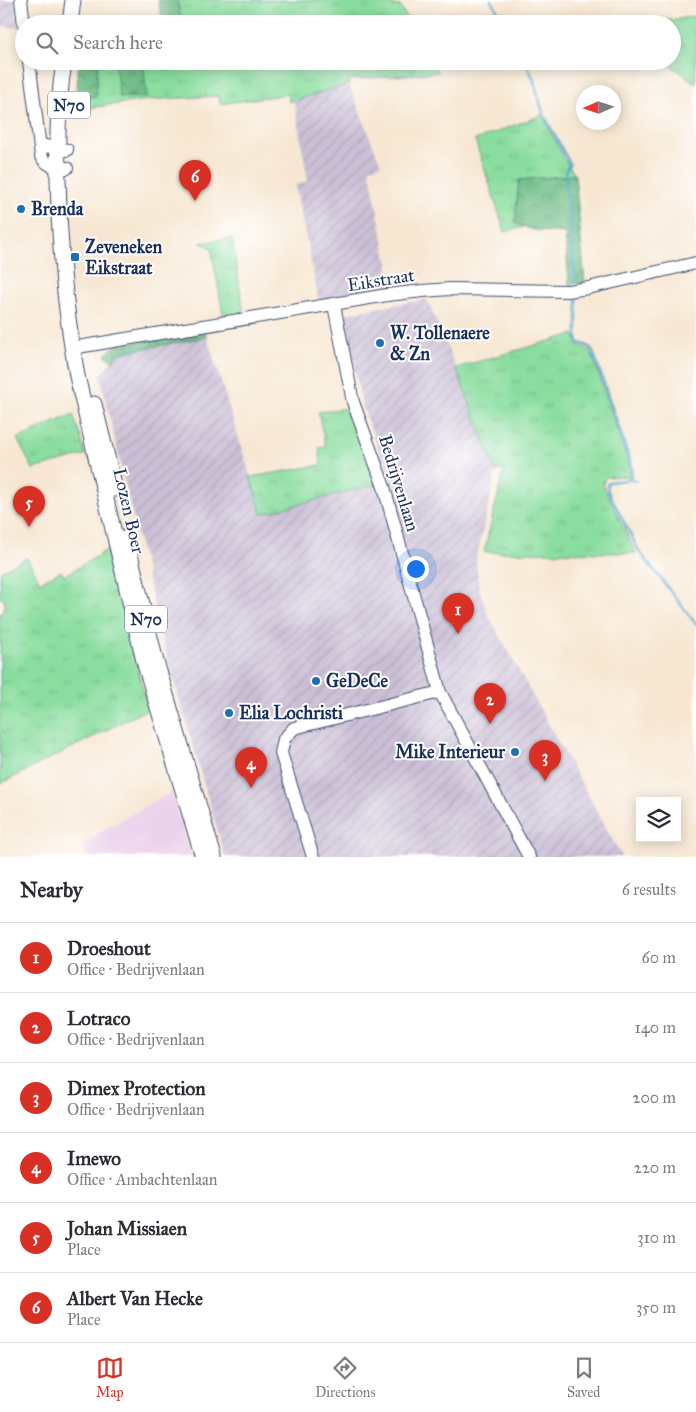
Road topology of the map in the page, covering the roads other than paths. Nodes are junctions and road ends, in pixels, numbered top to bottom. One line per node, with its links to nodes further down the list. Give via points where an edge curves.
1 (22, 0): 3 (street)
2 (73, 0): 4 (main road)
3 (23, 15)
4 (71, 15)
5 (30, 70): 8 (street)
6 (63, 70): 9 (main road, N70, via 59,106)
7 (69, 70): 9 (main road, N70)
8 (40, 146): 9 (street); 10 (street, via 45,163)
9 (62, 149): 10 (main road, N70)
10 (63, 168): 13 (main road, N70)
11 (696, 263): 12 (street, Eikstraat, via 574,290 450,289)
12 (334, 305): 13 (street, Eikstraat); 14 (street, Bedrijvenlaan, via 353,402 384,487)
13 (77, 348): 15 (main road, Lozen Boer / N70, via 77,376 144,661); 16 (main road, Lozen Boer / N70, via 155,658)
14 (440, 692): 17 (street, via 294,728 284,739 281,753); 18 (street, Bedrijvenlaan)
15 (203, 857)
16 (214, 857)
17 (313, 857)
18 (529, 857)

